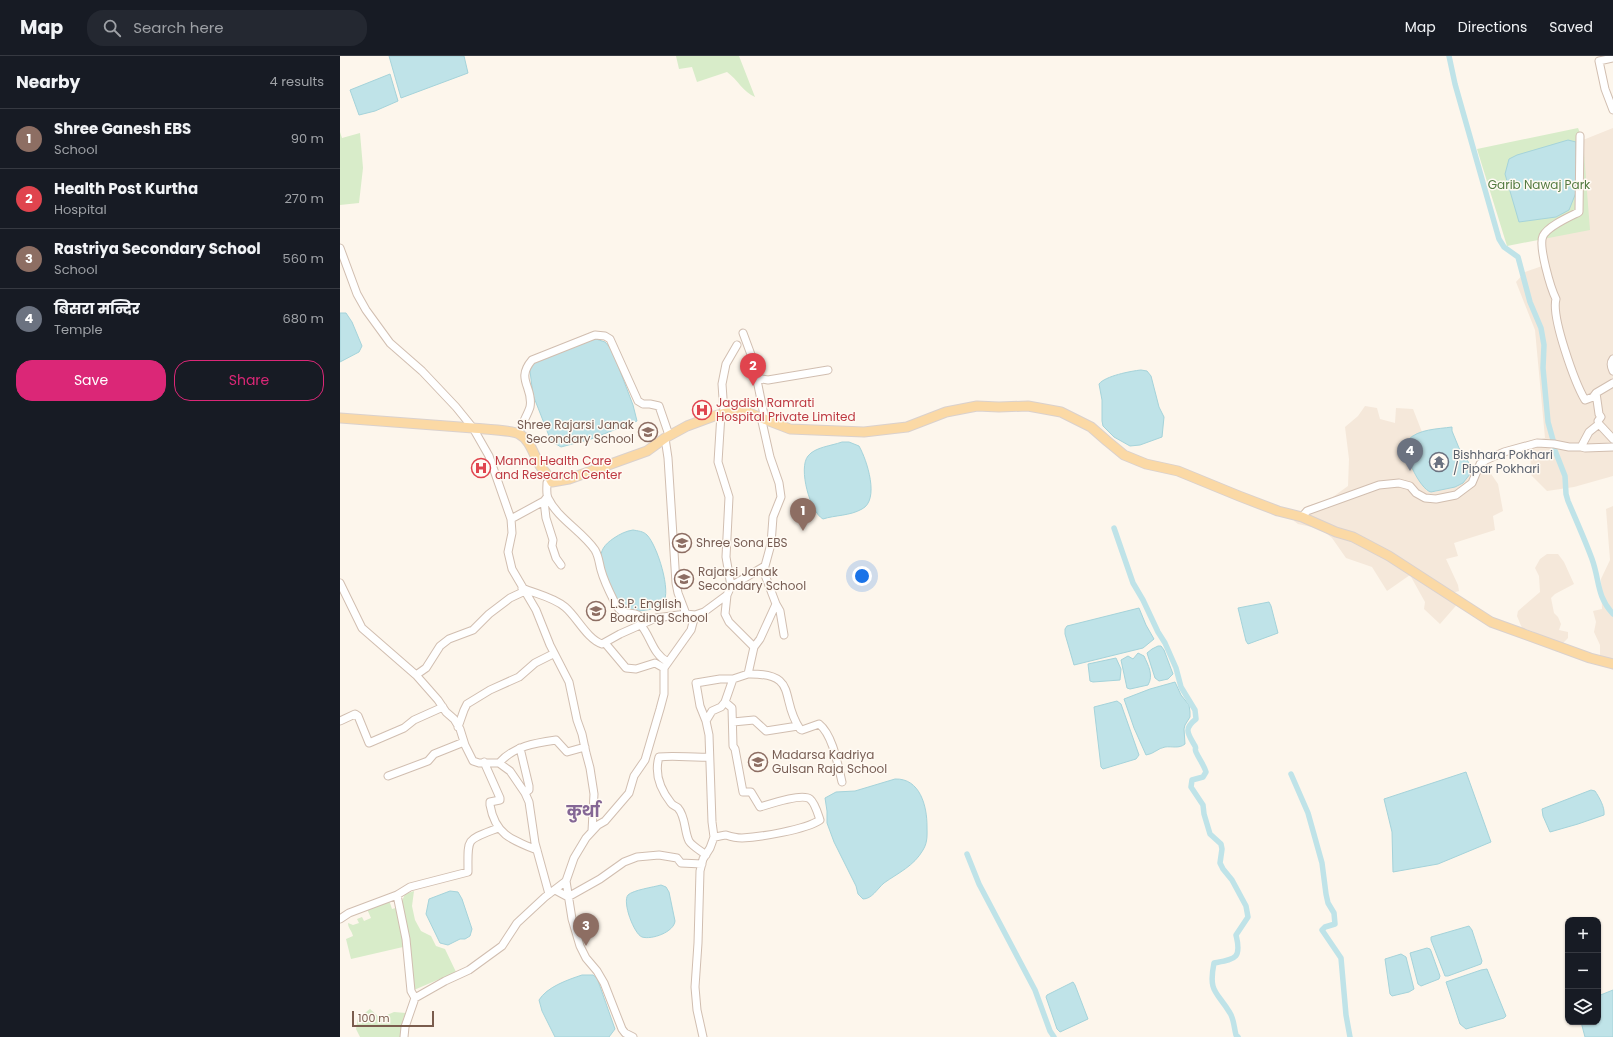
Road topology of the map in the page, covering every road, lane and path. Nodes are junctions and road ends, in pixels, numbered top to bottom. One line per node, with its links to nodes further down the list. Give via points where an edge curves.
1 (1613, 58): 2 (street, via 1599,61)
2 (1613, 110)
3 (1580, 136): 12 (street, via 1579,212 1543,234 1541,242 1551,289 1556,299 1554,306 1572,371 1585,400)
4 (340, 248): 17 (street, via 357,294 390,343 422,371)
5 (742, 333): 10 (street, via 753,360)
6 (737, 345): 13 (street, via 726,364 722,384)
7 (1613, 359): 9 (street)
8 (828, 370): 10 (street, via 768,380)
9 (1613, 370)
10 (756, 378): 15 (street)
11 (1613, 383): 12 (street)
12 (1596, 393): 16 (street, via 1601,417)
13 (723, 413): 15 (main road, via 744,411); 19 (main road, via 687,426); 30 (street, via 718,462 728,492 726,557)
14 (340, 418): 17 (main road)
15 (763, 418): 25 (main road, via 790,429 864,432 907,427 946,412 977,406 1028,406 1048,409 1061,412 1091,427 1124,454 1146,464 1178,471 1278,511); 28 (street, via 781,497 773,517 772,544)
16 (1599, 424): 20 (street); 21 (street, via 1589,432)
17 (473, 428): 18 (main road); 26 (street, via 489,456)
18 (519, 433): 19 (street, via 530,406 529,390 524,377 526,368 532,360 595,334 610,339 638,401 659,406); 23 (main road)
19 (667, 437): 23 (main road, via 647,451 569,479); 34 (street, via 676,583)
20 (1613, 439)
21 (1581, 447): 22 (street); 25 (street, via 1537,443 1504,452 1480,464 1472,483 1456,495 1425,498 1416,494 1410,486 1399,483 1380,485 1307,511)
22 (1613, 447)
23 (552, 482): 24 (street, via 547,483)
24 (546, 499): 26 (street); 27 (street, via 546,518 553,540 552,546); 36 (street, via 594,550 610,594 619,609 638,614)
25 (1302, 517): 41 (main road, via 1373,547 1491,622)
26 (511, 519): 31 (street, via 512,533 508,552 512,568)
27 (561, 564)
28 (765, 566): 30 (street); 33 (street, via 765,575)
29 (340, 583): 44 (street, via 365,632)
30 (731, 586): 32 (street)
31 (524, 589): 38 (street, via 562,604 594,640); 40 (street); 44 (street, via 489,614 473,630 449,639 440,646 426,668)
32 (728, 596): 35 (street); 39 (street, via 725,614 729,622)
33 (776, 604): 37 (street, via 780,611); 39 (street)
34 (686, 614): 35 (street); 36 (street, via 656,618)
35 (695, 615): 42 (street, via 692,630)
36 (642, 623): 38 (street); 42 (street, via 653,648)
37 (784, 634)
38 (605, 643): 42 (street, via 626,668 636,669 655,663)
39 (754, 647): 43 (street)
40 (554, 654): 52 (street, via 535,662 519,677 467,704); 54 (street, via 569,682)
41 (1613, 664)
42 (666, 665): 63 (street, via 664,694 645,760 634,776 629,793 605,821)
43 (748, 674): 45 (street); 51 (street, via 765,674 775,677 784,684)
44 (416, 675): 47 (street)
45 (733, 679): 46 (street); 49 (street, via 696,683)
46 (725, 702): 49 (street, via 712,711); 50 (street, via 732,708)
47 (443, 706): 48 (street, via 414,720 404,728 369,743 358,716 355,714); 52 (street)
48 (340, 721)
49 (706, 721): 56 (street)
50 (733, 722): 51 (street, via 754,720 766,731); 64 (street, via 733,746 743,792 751,792 760,807 805,797 813,803 820,820 770,834 742,838 726,835)
51 (798, 726): 60 (street, via 802,730 819,724 824,728 829,736)
52 (458, 727): 53 (street)
53 (464, 742): 57 (street, via 475,763); 59 (street, via 434,754 428,761)
54 (585, 746): 55 (street, via 567,752 556,740); 63 (street, via 594,794)
55 (520, 748): 58 (street, via 509,753); 61 (street, via 529,786)
56 (710, 757): 64 (street); 66 (street, via 660,757 657,765 657,776 662,789 683,817 690,842)
57 (484, 762): 58 (street); 62 (street, via 500,798 490,802)
58 (499, 763): 61 (street, via 510,771)
59 (388, 776)
60 (842, 782)
61 (525, 793): 65 (street, via 529,802)
62 (498, 828): 65 (street, via 512,840); 70 (street, via 470,841 468,872 410,887)
63 (592, 831): 68 (street, via 574,858)
64 (714, 837): 66 (street)
65 (537, 850): 69 (street)
66 (706, 855): 67 (street)
67 (702, 864): 71 (street, via 681,863 677,858 659,855 637,857 624,862); 76 (street, via 695,987)
68 (566, 881): 69 (street); 71 (street)
69 (552, 892): 71 (street); 73 (street, via 517,923 502,946 469,970)
70 (397, 895): 72 (street, via 349,913); 73 (street, via 406,939 411,990)
71 (568, 897): 75 (street, via 580,946 604,983 622,1029)
72 (340, 919)
73 (415, 998): 74 (street, via 407,1018)
74 (404, 1037)
75 (633, 1037)
76 (703, 1037)

